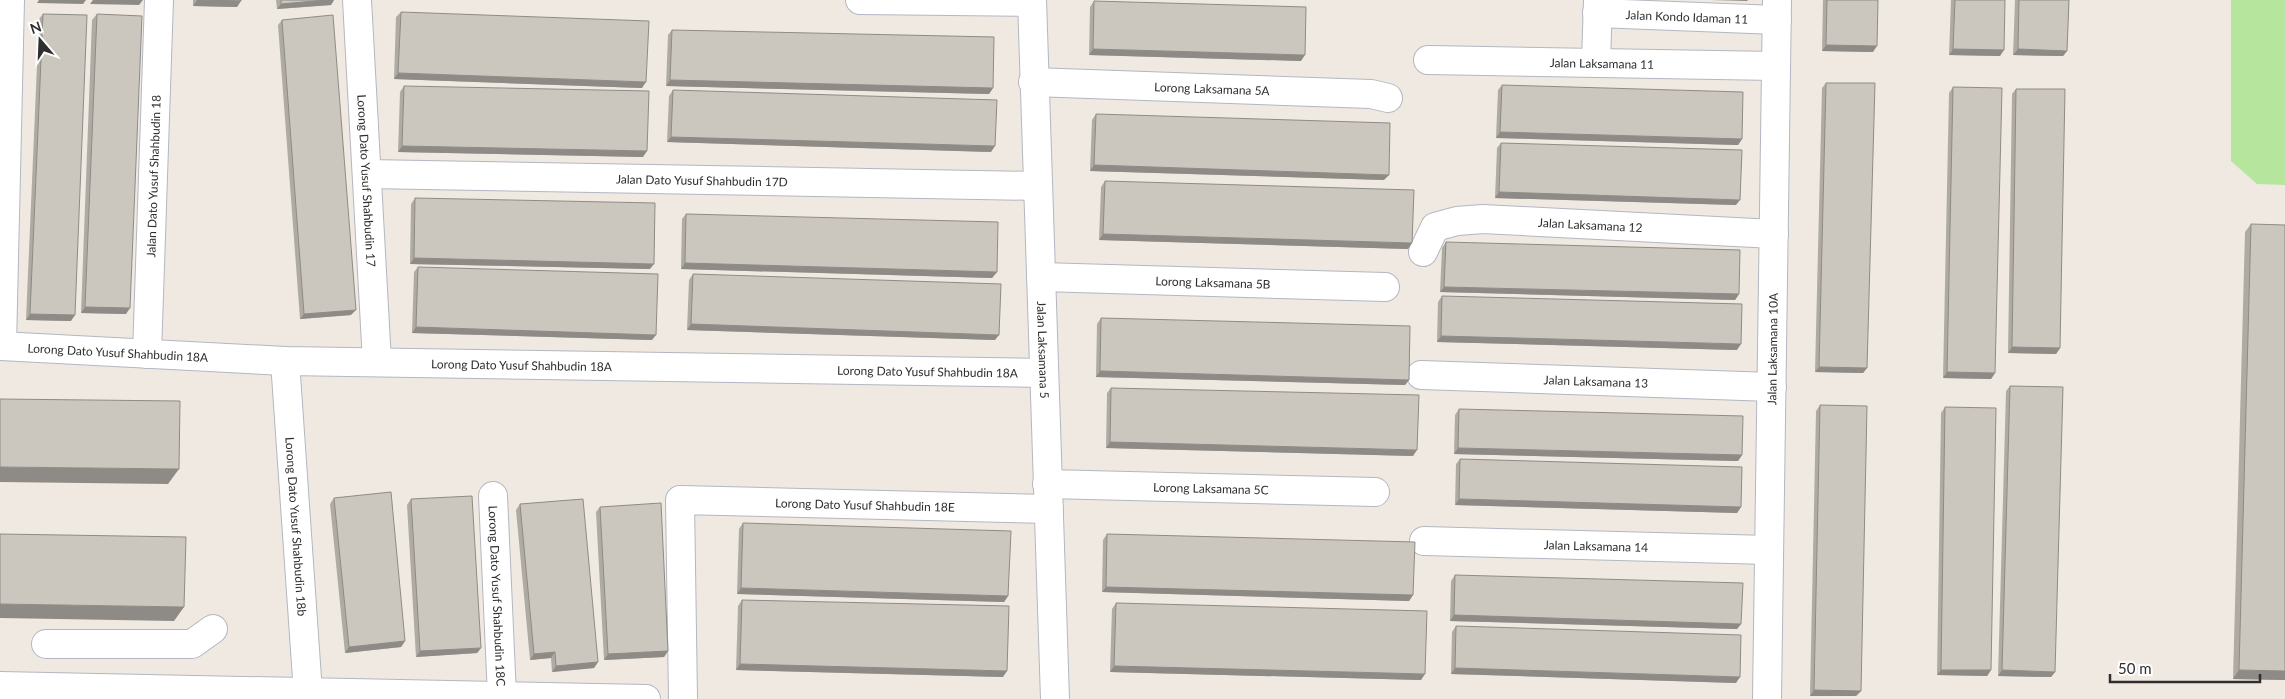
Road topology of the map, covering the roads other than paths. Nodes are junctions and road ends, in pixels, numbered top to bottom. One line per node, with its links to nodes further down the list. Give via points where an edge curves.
1 (10, 0): 19 (street)
2 (159, 0): 20 (street, Jalan Dato Yusuf Shahbudin 18)
3 (357, 0): 13 (street, Lorong Dato Yusuf Shahbudin 17)
4 (860, 0): 5 (street)
5 (1032, 1): 11 (street, Jalan Laksamana 5)
6 (1597, 7): 7 (street, Jalan Kondo Idaman 11); 9 (street)
7 (1777, 10): 10 (street, Jalan Laksamana 10A)
8 (1428, 60): 9 (street, Jalan Laksamana 11)
9 (1596, 63): 10 (street, Jalan Laksamana 11)
10 (1775, 66): 15 (street, Jalan Laksamana 10A)
11 (1034, 82): 12 (street, Lorong Laksamana 5A, via 1371,94); 14 (street, Jalan Laksamana 5)
12 (1388, 98)
13 (366, 174): 14 (street, Jalan Dato Yusuf Shahbudin 17D); 22 (street, Lorong Dato Yusuf Shahbudin 17)
14 (1038, 186): 17 (street, Jalan Laksamana 5)
15 (1774, 234): 16 (street, Jalan Laksamana 12, via 1483,219 1435,227); 25 (street, Jalan Laksamana 10A)
16 (1423, 252)
17 (1041, 277): 18 (street, Lorong Laksamana 5B); 23 (street, Jalan Laksamana 5)
18 (1386, 287)
19 (1, 346): 20 (street, Lorong Dato Yusuf Shahbudin 18A)
20 (147, 354): 21 (street, Lorong Dato Yusuf Shahbudin 18A)
21 (286, 361): 22 (street, Lorong Dato Yusuf Shahbudin 18A); 34 (street, Lorong Dato Yusuf Shahbudin 18b)
22 (377, 362): 23 (street, Lorong Dato Yusuf Shahbudin 18A)
23 (1044, 373): 28 (street, Jalan Laksamana 5)
24 (1421, 375): 25 (street, Jalan Laksamana 13)
25 (1772, 387): 30 (street, Jalan Laksamana 10A)
26 (1375, 492): 28 (street, Lorong Laksamana 5C)
27 (493, 496): 35 (street, Lorong Dato Yusuf Shahbudin 18C)
28 (1048, 496): 37 (street, Lorong Dato Yusuf Shahbudin 18E, via 680,500); 38 (street, Jalan Laksamana 5)
29 (1424, 541): 30 (street, Jalan Laksamana 14)
30 (1769, 550): 39 (street, Jalan Laksamana 10A)
31 (213, 630): 32 (street, via 192,644)
32 (46, 644)
33 (0, 686): 34 (street)
34 (308, 693): 35 (street)
35 (502, 696): 36 (street)
36 (646, 699)
37 (683, 699)
38 (1055, 699)
39 (1767, 699)

